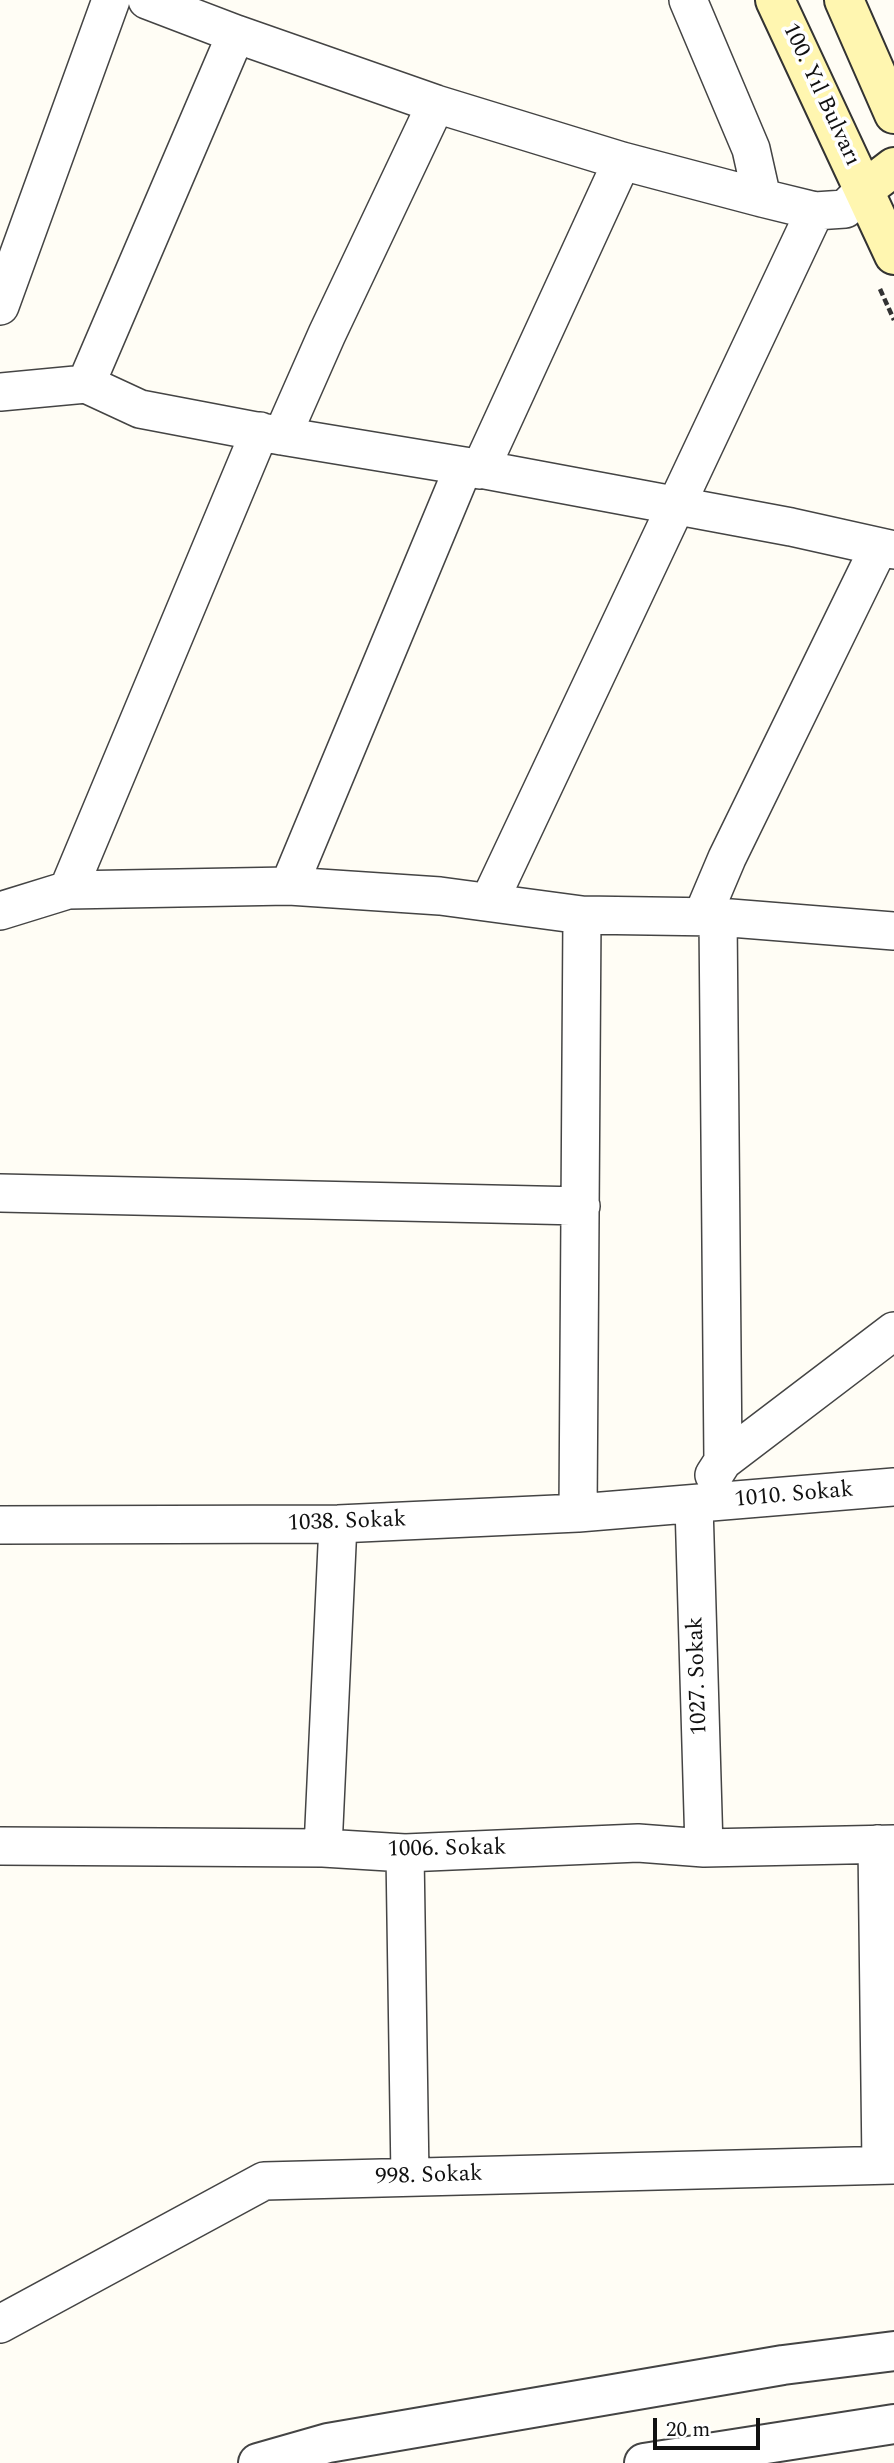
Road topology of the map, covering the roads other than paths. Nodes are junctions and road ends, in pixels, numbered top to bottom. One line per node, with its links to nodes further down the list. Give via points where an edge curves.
1 (111, 0): 15 (street)
2 (147, 0): 6 (street)
3 (688, 0): 12 (street, via 751,149)
4 (775, 0): 11 (main road, 100. Yıl Bulvarı)
5 (844, 0): 8 (main road)
6 (233, 17): 7 (street); 16 (street)
7 (436, 104): 9 (street); 18 (street, via 332,322)
8 (894, 114)
9 (622, 161): 12 (street); 19 (street)
10 (894, 167): 11 (main road, 100. Yıl Bulvarı)
11 (864, 190): 13 (street, via 845,209); 14 (main road, 100. Yıl Bulvarı)
12 (762, 198): 13 (street)
13 (816, 211): 20 (street)
14 (894, 255)
15 (0, 306)
16 (86, 384): 17 (street); 18 (street, via 140,409)
17 (0, 392)
18 (271, 433): 19 (street); 23 (street)
19 (472, 468): 20 (street); 22 (street)
20 (675, 506): 21 (street); 24 (street)
21 (887, 548): 27 (street, via 727,858)
22 (289, 886): 23 (street); 24 (street)
23 (68, 890): 25 (street)
24 (489, 902): 26 (street)
25 (0, 911)
26 (582, 915): 27 (street); 30 (street)
27 (710, 917): 28 (street); 32 (street)
28 (894, 931)
29 (0, 1194): 30 (street)
30 (581, 1206): 35 (street)
31 (894, 1331): 32 (street)
32 (723, 1461): 34 (street)
33 (894, 1487): 34 (street, 1010. Sokak)
34 (694, 1505): 35 (street, 1038. Sokak); 41 (street, 1027. Sokak)
35 (579, 1513): 36 (street, 1038. Sokak)
36 (338, 1524): 37 (street, 1038. Sokak); 40 (street)
37 (0, 1525)
38 (885, 1844): 41 (street, 1006. Sokak); 43 (street)
39 (0, 1846): 40 (street, 1006. Sokak)
40 (323, 1847): 42 (street, 1006. Sokak)
41 (704, 1848): 42 (street, 1006. Sokak, via 638,1843)
42 (405, 1853): 44 (street)
43 (888, 2165): 44 (street, 998. Sokak)
44 (410, 2177): 45 (street, 998. Sokak, via 264,2181)
45 (0, 2324)
46 (894, 2351): 49 (street, via 783,2365 342,2441)
47 (894, 2424): 48 (street)
48 (657, 2462)
49 (258, 2463)

